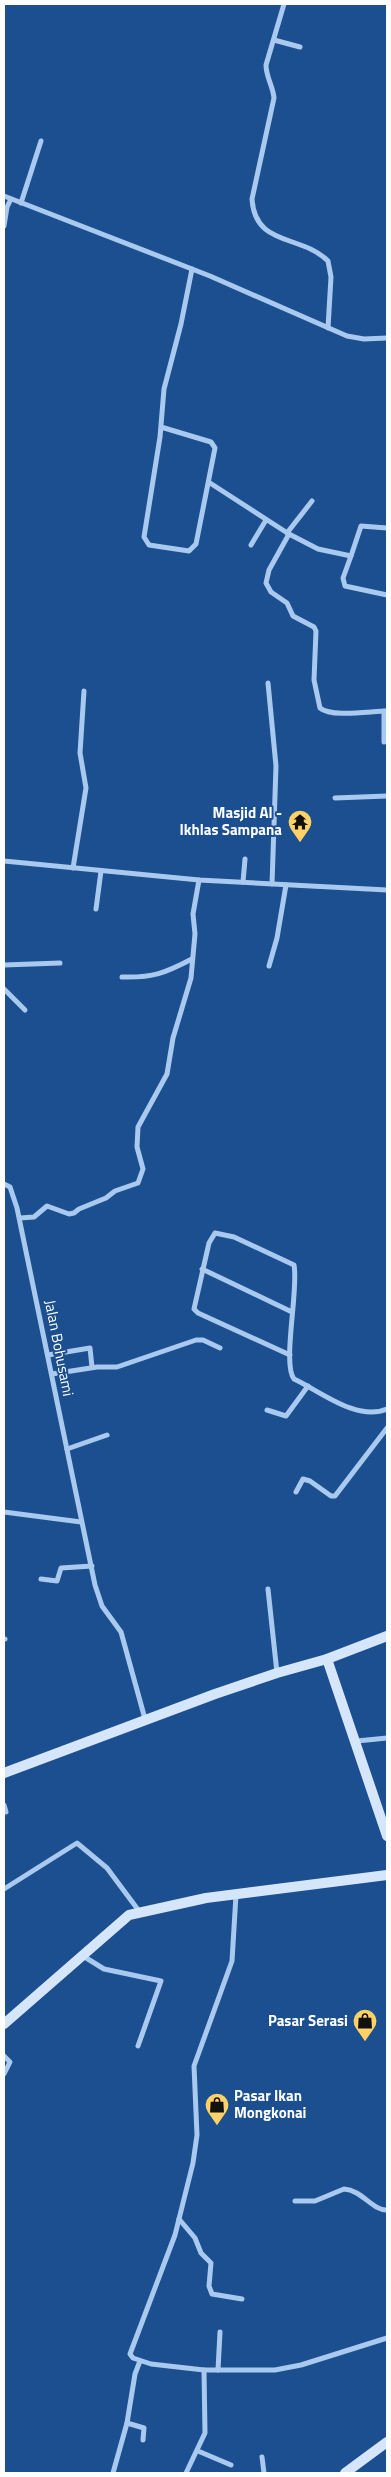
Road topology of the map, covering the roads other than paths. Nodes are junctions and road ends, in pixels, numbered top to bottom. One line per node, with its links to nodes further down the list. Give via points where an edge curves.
1 (284, 4): 2 (street)
2 (274, 40): 3 (street); 10 (street, via 266,73 273,89 272,108 252,206 256,220 265,229 328,261 331,277)
3 (300, 47)
4 (41, 141): 7 (street)
5 (4, 196): 6 (street)
6 (11, 200): 7 (street); 8 (street)
7 (21, 203): 9 (street)
8 (4, 226)
9 (192, 269): 10 (street); 12 (street, via 164,390)
10 (328, 328): 11 (street, via 354,338)
11 (387, 338)
12 (161, 427): 13 (street, via 214,445); 13 (street, via 147,508 145,541 149,545 193,549)
13 (210, 483): 15 (street)
14 (312, 501): 17 (street)
15 (266, 520): 17 (street); 18 (street)
16 (387, 528): 19 (street, via 361,526)
17 (288, 533): 19 (street, via 326,552); 23 (street, via 266,583 267,588 287,603 294,616 316,631 314,680 320,708 344,713)
18 (251, 545)
19 (351, 556): 20 (street, via 343,578 345,586)
20 (387, 595)
21 (268, 683): 33 (street, via 276,766)
22 (84, 691): 29 (street, via 80,753 86,788)
23 (386, 711): 24 (street)
24 (384, 742)
25 (387, 796): 26 (street)
26 (335, 798)
27 (245, 859): 32 (street)
28 (4, 861): 29 (street)
29 (73, 868): 30 (street)
30 (101, 871): 31 (street); 36 (street)
31 (198, 880): 32 (street); 37 (street)
32 (243, 882): 33 (street)
33 (272, 884): 34 (street)
34 (286, 885): 35 (street); 40 (street)
35 (387, 890)
36 (96, 909)
37 (192, 959): 41 (street, via 149,978); 45 (street, via 191,978 173,1038 167,1074 138,1127 137,1147 142,1169 138,1182 74,1213 47,1206 34,1217)
38 (60, 963): 39 (street)
39 (4, 965)
40 (269, 966)
41 (122, 977)
42 (4, 989): 43 (street)
43 (26, 1010)
44 (4, 1184): 45 (street, Jalan Bohusami, via 12,1192)
45 (20, 1218): 49 (street, Jalan Bohusami)
46 (202, 1269): 47 (street); 47 (street, via 211,1237 216,1233 234,1236 290,1262 294,1268); 50 (street, via 193,1305 198,1313)
47 (292, 1312): 50 (street)
48 (220, 1348): 51 (street, via 196,1340 117,1367)
49 (48, 1355): 51 (street, via 90,1348); 52 (street, Jalan Bohusami)
50 (290, 1355): 53 (street, via 292,1376)
51 (92, 1367): 52 (street)
52 (52, 1374): 58 (street, Jalan Bohusami)
53 (308, 1386): 54 (street, via 352,1408 374,1413); 55 (street, via 286,1416)
54 (387, 1409)
55 (267, 1410)
56 (387, 1428): 59 (street, via 335,1496 303,1479)
57 (107, 1435): 58 (street)
58 (67, 1449): 61 (street, Jalan Bohusami)
59 (296, 1492)
60 (4, 1512): 61 (street)
61 (81, 1522): 62 (street, Jalan Bohusami)
62 (92, 1566): 63 (street, via 61,1568 56,1581); 68 (street, Jalan Bohusami, via 102,1606 121,1632)
63 (40, 1579)
64 (268, 1589): 67 (street)
65 (387, 1636): 66 (street)
66 (327, 1659): 67 (street); 70 (street)
67 (277, 1672): 68 (street)
68 (145, 1719): 71 (street)
69 (387, 1738): 70 (street)
70 (356, 1741): 74 (street)
71 (4, 1773)
72 (4, 1805): 73 (street)
73 (6, 1812)
74 (384, 1815): 75 (street)
75 (387, 1836)
76 (387, 1875): 78 (street)
77 (4, 1889): 79 (street, via 77,1843 107,1868)
78 (236, 1895): 79 (street); 87 (street, via 232,1961 194,2066 198,2134)
79 (139, 1911): 80 (street, via 129,1915)
80 (83, 1956): 81 (street); 82 (street, via 104,1969 161,1981)
81 (4, 2024)
82 (138, 2046)
83 (4, 2056): 84 (street, via 10,2062)
84 (4, 2074)
85 (295, 2201): 86 (street, via 315,2201 349,2189 358,2192 380,2210)
86 (387, 2210)
87 (179, 2219): 88 (street, via 211,2263 209,2286 212,2294); 91 (street, via 159,2279 131,2346 130,2354)
88 (242, 2299)
89 (220, 2332): 93 (street)
90 (387, 2338): 93 (street, via 287,2368 250,2372)
91 (140, 2361): 92 (street); 94 (street)
92 (204, 2370): 93 (street); 97 (street, via 205,2433)
93 (218, 2370)
94 (127, 2423): 95 (street, via 144,2428); 100 (street)
95 (143, 2440)
96 (387, 2442): 103 (street)
97 (198, 2451): 99 (street); 101 (street)
98 (262, 2457): 102 (street)
99 (231, 2465)
100 (113, 2473)
101 (186, 2473)
102 (264, 2473)
103 (345, 2473)

